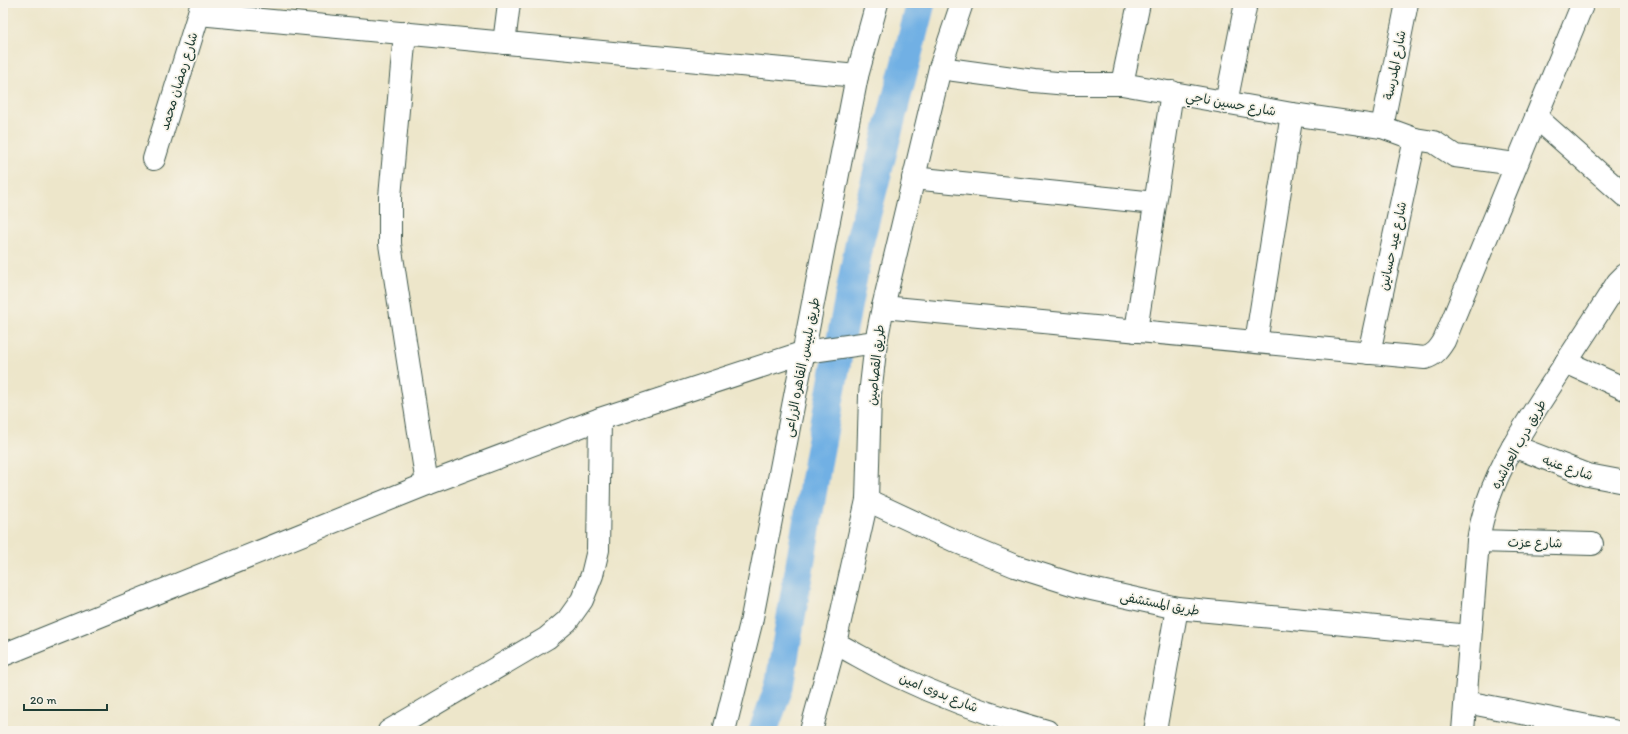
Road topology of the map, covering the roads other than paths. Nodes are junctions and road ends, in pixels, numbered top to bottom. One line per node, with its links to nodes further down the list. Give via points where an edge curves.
1 (509, 3): 10 (street)
2 (877, 3): 12 (street, طريق بلبيس, القاهره الزراعى)
3 (962, 3): 11 (street, طريق القصاصين)
4 (1139, 3): 13 (street)
5 (1246, 3): 15 (street)
6 (1407, 3): 18 (street, شارع المدرسة)
7 (1583, 3): 17 (street)
8 (200, 8): 9 (street); 20 (street, شارع رمضان محمد)
9 (405, 33): 10 (street); 37 (street, via 390,197 390,244)
10 (504, 43): 12 (street)
11 (940, 68): 13 (street, شارع حسين ناجي, via 1068,84); 22 (street, طريق القصاصين)
12 (857, 76): 30 (street, طريق بلبيس, القاهره الزراعى)
13 (1122, 84): 14 (street, شارع حسين ناجي)
14 (1172, 92): 15 (street, شارع حسين ناجي); 24 (street)
15 (1226, 102): 16 (street, شارع حسين ناجي)
16 (1292, 114): 18 (street, شارع حسين ناجي); 28 (street)
17 (1536, 117): 21 (street); 23 (street)
18 (1382, 127): 19 (street, شارع حسين ناجي)
19 (1415, 139): 21 (street, شارع حسين ناجي, via 1434,142 1455,156); 31 (street, شارع عيد حسانين)
20 (154, 159)
21 (1516, 164): 31 (street, via 1440,347 1425,358)
22 (913, 178): 24 (street); 26 (street, طريق القصاصين)
23 (1625, 196)
24 (1155, 204): 27 (street)
25 (1625, 275): 32 (street, طريق درب العواشره)
26 (883, 307): 27 (street); 29 (street, طريق القصاصين)
27 (1136, 331): 28 (street)
28 (1256, 342): 31 (street)
29 (870, 343): 30 (street); 38 (street, طريق القصاصين)
30 (812, 351): 34 (street); 47 (street, طريق بلبيس, القاهره الزراعى)
31 (1369, 353)
32 (1566, 362): 33 (street); 35 (street, طريق درب العواشره)
33 (1625, 389)
34 (600, 419): 37 (street); 46 (street, via 598,550 582,600 566,621 547,638)
35 (1513, 446): 36 (street, شارع عنبه, via 1588,475); 39 (street, طريق درب العواشره, via 1486,504)
36 (1625, 482)
37 (427, 484): 44 (street)
38 (867, 500): 41 (street, طريق المستشفى, via 1015,566 1078,586); 43 (street, طريق القصاصين)
39 (1478, 541): 40 (street, شارع عزت); 42 (street, طريق درب العواشره)
40 (1592, 544)
41 (1177, 608): 42 (street, طريق المستشفى); 50 (street)
42 (1470, 636): 45 (street, طريق درب العواشره)
43 (835, 643): 48 (street, طريق القصاصين); 49 (street, شارع بدوى امين, via 897,676 959,702)
44 (3, 655)
45 (1466, 702): 51 (street, طريق درب العواشره); 52 (street)
46 (389, 731)
47 (724, 731)
48 (811, 731)
49 (1047, 731)
50 (1155, 731)
51 (1463, 731)
52 (1613, 731)

